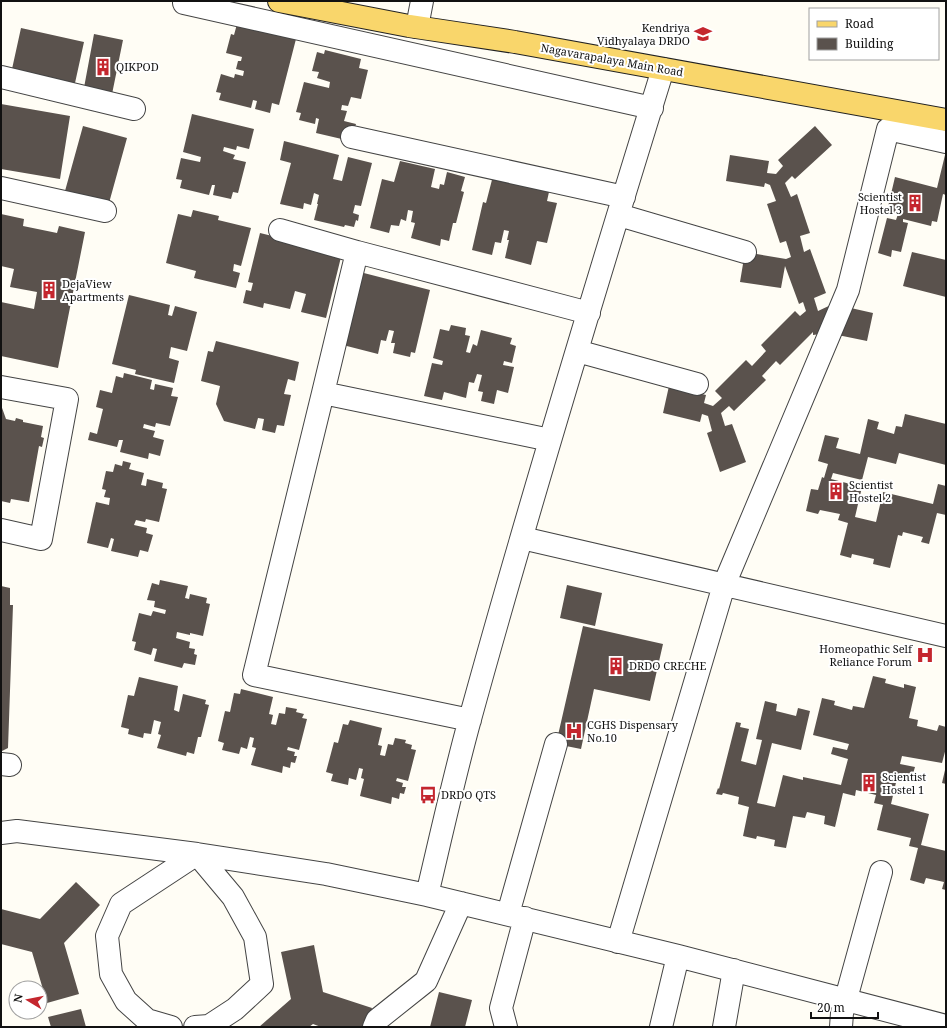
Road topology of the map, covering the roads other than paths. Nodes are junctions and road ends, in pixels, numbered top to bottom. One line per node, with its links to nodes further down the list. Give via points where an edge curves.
1 (278, 1): 5 (main road, Nagavarapalaya Main Road)
2 (410, 1): 5 (street)
3 (422, 1): 5 (street)
4 (184, 3): 8 (street)
5 (412, 26): 6 (main road, Nagavarapalaya Main Road)
6 (664, 69): 8 (street); 10 (main road, Nagavarapalaya Main Road)
7 (1, 77): 9 (street)
8 (652, 108): 14 (street)
9 (134, 109)
10 (946, 120)
11 (352, 137): 14 (street)
12 (946, 142): 27 (street, via 888,129 848,290)
13 (1, 188): 15 (street)
14 (622, 206): 18 (street); 19 (street)
15 (105, 211)
16 (280, 230): 17 (street)
17 (357, 252): 19 (street); 23 (street)
18 (745, 252)
19 (589, 314): 20 (street)
20 (577, 351): 21 (street); 24 (street)
21 (697, 384)
22 (1, 387): 25 (street, via 67,399 41,539)
23 (324, 393): 24 (street); 29 (street, via 254,675)
24 (550, 440): 26 (street)
25 (1, 530)
26 (522, 538): 27 (street); 29 (street)
27 (724, 585): 28 (street); 37 (street)
28 (946, 636)
29 (470, 720): 34 (street)
30 (556, 744): 36 (street)
31 (1, 833): 32 (street, via 17,831)
32 (197, 854): 34 (street, via 326,874); 42 (street, via 121,904 107,936 111,974 126,1001 147,1020); 43 (street, via 233,898 255,937 262,984 235,1009 209,1026)
33 (881, 872): 40 (street)
34 (427, 895): 35 (street)
35 (461, 903): 36 (street); 44 (street, via 426,981 377,1020)
36 (516, 916): 37 (street); 45 (street, via 500,1008)
37 (618, 942): 38 (street)
38 (678, 956): 39 (street); 46 (street)
39 (734, 970): 40 (street); 47 (street)
40 (846, 1000): 41 (street); 48 (street)
41 (946, 1026)
42 (171, 1027)
43 (195, 1027)
44 (374, 1027)
45 (506, 1027)
46 (661, 1027)
47 (724, 1027)
48 (841, 1027)

